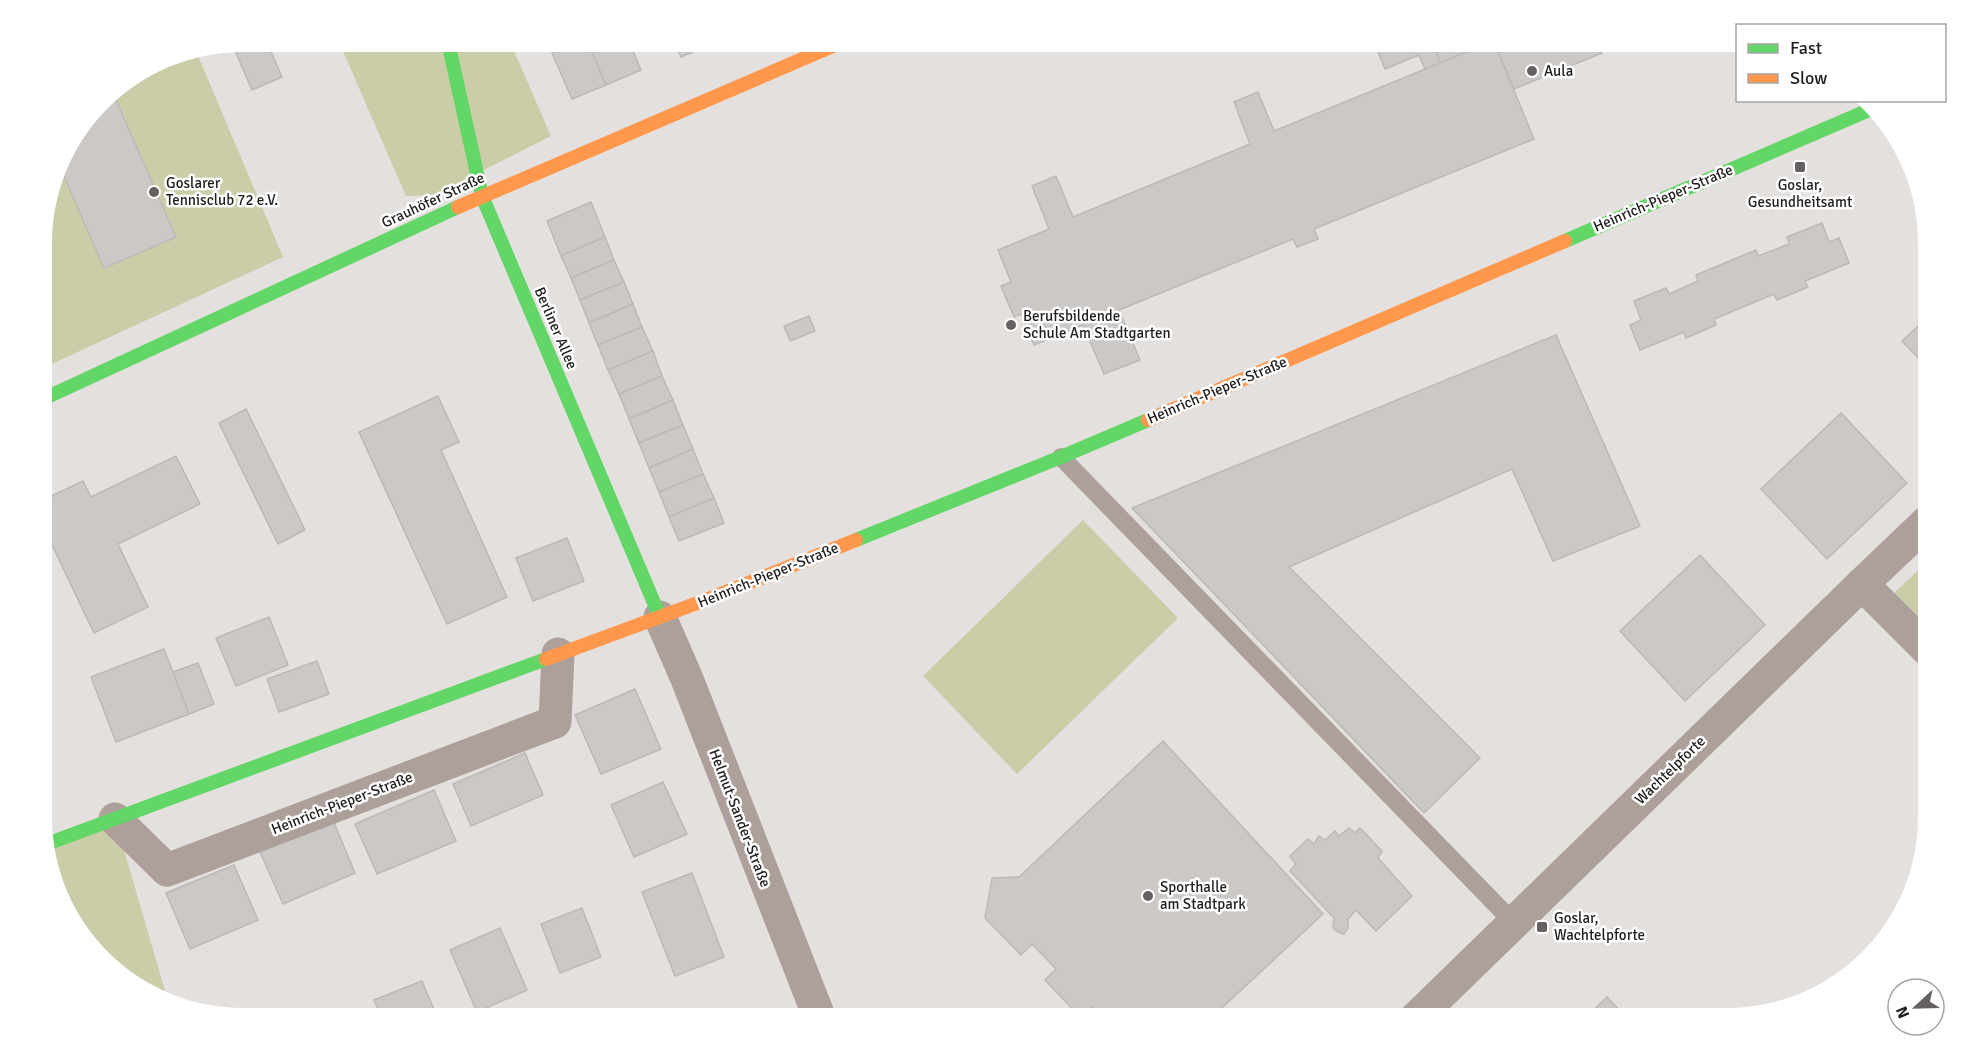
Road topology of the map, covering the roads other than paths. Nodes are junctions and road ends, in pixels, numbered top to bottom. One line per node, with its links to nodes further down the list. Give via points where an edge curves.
1 (450, 53): 4 (street, Berliner Allee)
2 (816, 53): 4 (street, Grauhöfer Straße)
3 (1864, 112): 6 (street, Heinrich-Pieper-Straße)
4 (482, 196): 5 (street, Grauhöfer Straße); 9 (street, Berliner Allee)
5 (53, 394)
6 (1061, 457): 9 (street, Heinrich-Pieper-Straße); 14 (lane)
7 (1918, 531): 8 (street, Wachtelpforte)
8 (1862, 584): 10 (street); 14 (street, Wachtelpforte)
9 (660, 617): 11 (street, Heinrich-Pieper-Straße); 15 (street, Helmut-Sander-Straße)
10 (1918, 640)
11 (558, 654): 12 (street, Heinrich-Pieper-Straße); 12 (street, Heinrich-Pieper-Straße, via 555,722 167,870)
12 (115, 819): 13 (street, Heinrich-Pieper-Straße)
13 (54, 841)
14 (1513, 922): 16 (street, Wachtelpforte)
15 (816, 1008)
16 (1426, 1008)

